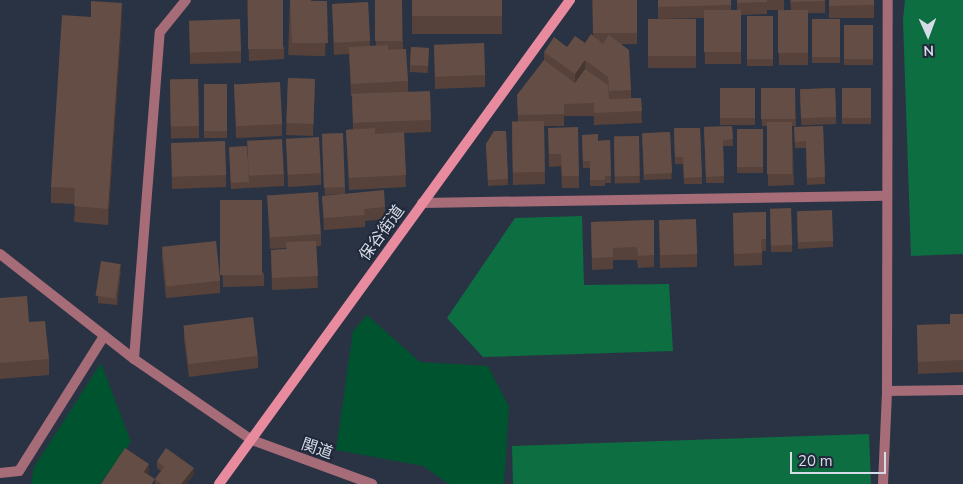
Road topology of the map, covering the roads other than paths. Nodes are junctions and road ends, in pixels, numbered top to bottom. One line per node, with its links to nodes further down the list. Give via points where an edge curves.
1 (186, 0): 8 (street, via 160,32)
2 (570, 0): 5 (main road, 保谷街道)
3 (888, 0): 4 (street)
4 (887, 196): 5 (street); 9 (street)
5 (422, 203): 11 (main road, 保谷街道)
6 (0, 254): 7 (street, 関道)
7 (104, 336): 8 (street, 関道); 12 (street, via 19,471)
8 (134, 359): 11 (street, 関道)
9 (886, 390): 10 (street); 15 (street)
10 (963, 390)
11 (252, 440): 13 (main road, 保谷街道); 14 (street, 関道)
12 (0, 473)
13 (219, 484)
14 (372, 484)
15 (883, 484)

